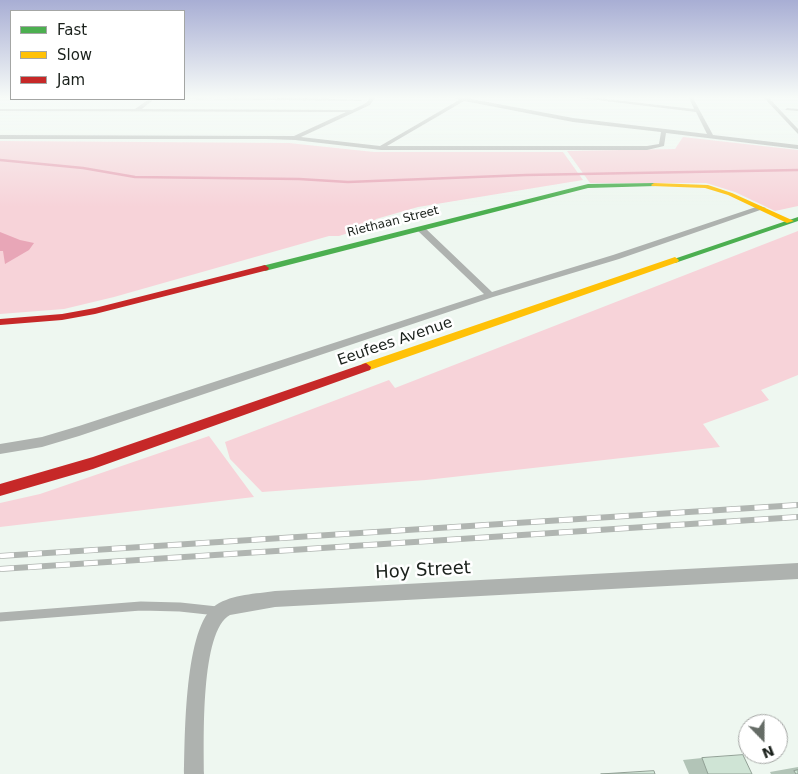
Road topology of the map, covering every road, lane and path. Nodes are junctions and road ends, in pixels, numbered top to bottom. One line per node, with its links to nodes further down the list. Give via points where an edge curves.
1 (303, 134): 7 (street)
2 (403, 134): 9 (street)
3 (664, 134): 9 (street, via 662,145 653,148)
4 (693, 134): 5 (street)
5 (711, 136): 8 (street)
6 (0, 137): 7 (street)
7 (295, 138): 9 (street)
8 (798, 147)
9 (381, 148)
10 (762, 208): 11 (street, Riethaan Street); 12 (street, Riethaan Street, via 706,186 614,184 568,191); 13 (street, Eeufees Avenue)
11 (794, 220): 16 (street, Eeufees Avenue, via 94,463)
12 (421, 229): 13 (street); 14 (street, Riethaan Street, via 95,311)
13 (490, 296): 15 (street, Eeufees Avenue, via 79,431 42,442)
14 (0, 322)
15 (0, 449)
16 (0, 490)
17 (798, 571): 18 (street, Hoy Street, via 275,600)
18 (219, 611): 19 (lane, via 141,606); 20 (street, via 209,627 200,668)
19 (0, 617)
20 (194, 774)

